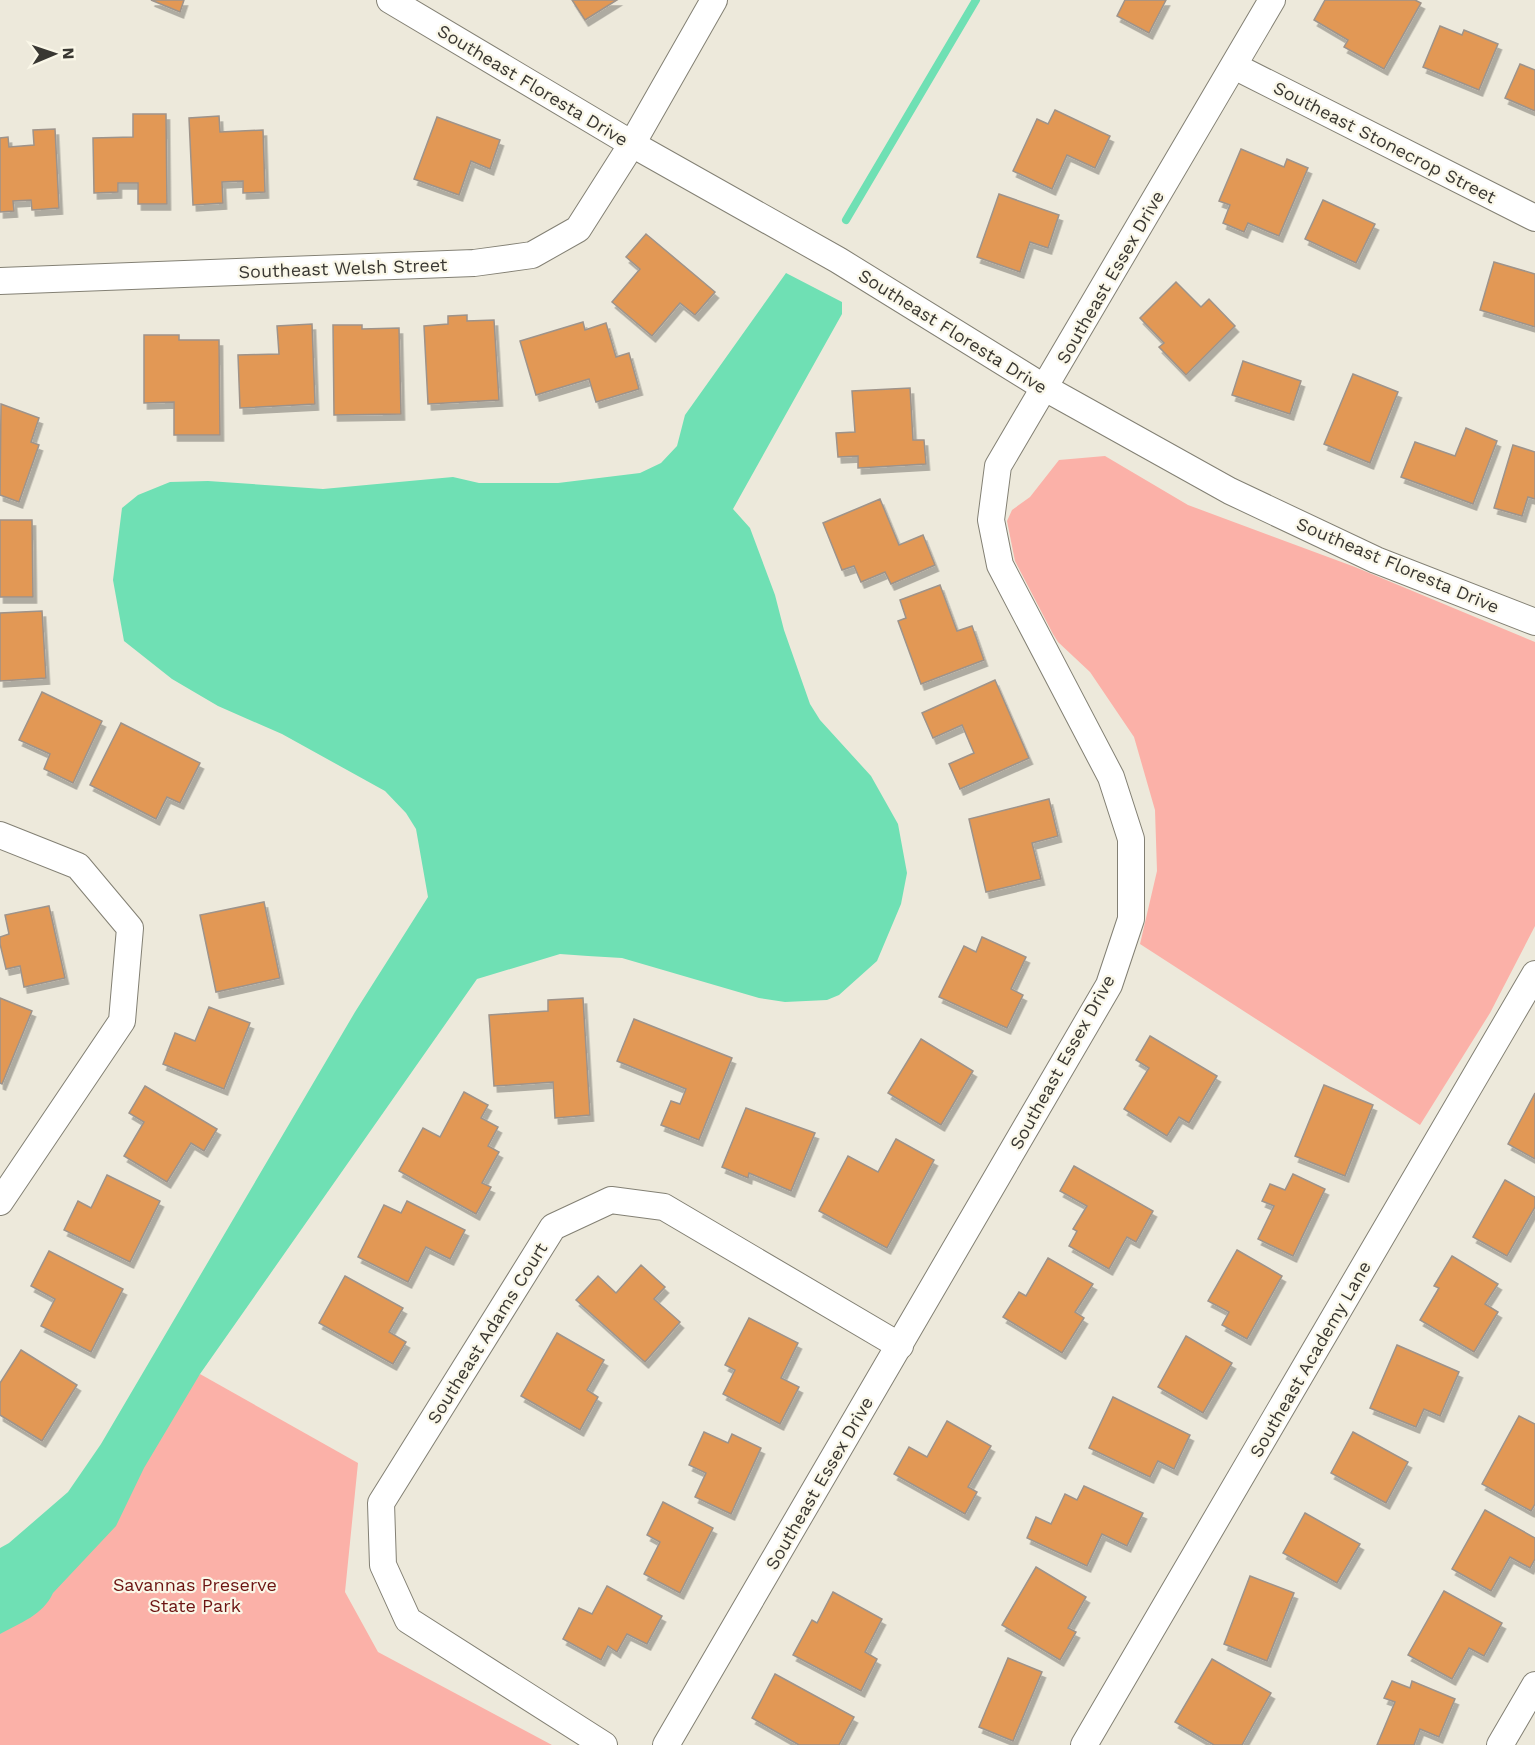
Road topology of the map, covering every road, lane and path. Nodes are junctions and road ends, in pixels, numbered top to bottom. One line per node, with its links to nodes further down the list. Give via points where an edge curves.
1 (390, 0): 5 (street, Southeast Floresta Drive)
2 (714, 0): 5 (street, Southeast Welsh Street)
3 (1272, 0): 4 (street, Southeast Essex Drive)
4 (1234, 66): 6 (street, Southeast Stonecrop Street); 8 (street, Southeast Essex Drive)
5 (632, 144): 7 (street, Southeast Welsh Street, via 578,229 532,255 474,263); 8 (street, Southeast Floresta Drive, via 838,260)
6 (1535, 218)
7 (0, 281)
8 (1045, 388): 9 (street, Southeast Floresta Drive, via 1230,491 1376,560); 13 (street, Southeast Essex Drive, via 998,466 991,520 1000,565 1111,777 1131,839 1131,919 1109,985)
9 (1535, 622)
10 (0, 835): 12 (street, via 78,866 130,927 122,1021)
11 (1535, 974): 17 (street, Southeast Academy Lane)
12 (0, 1202)
13 (900, 1346): 15 (street, Southeast Adams Court, via 664,1207 611,1200 553,1227 381,1503 383,1565 408,1620); 16 (street, Southeast Essex Drive)
14 (1533, 1691): 18 (street)
15 (604, 1745)
16 (666, 1745)
17 (1084, 1745)
18 (1500, 1745)

